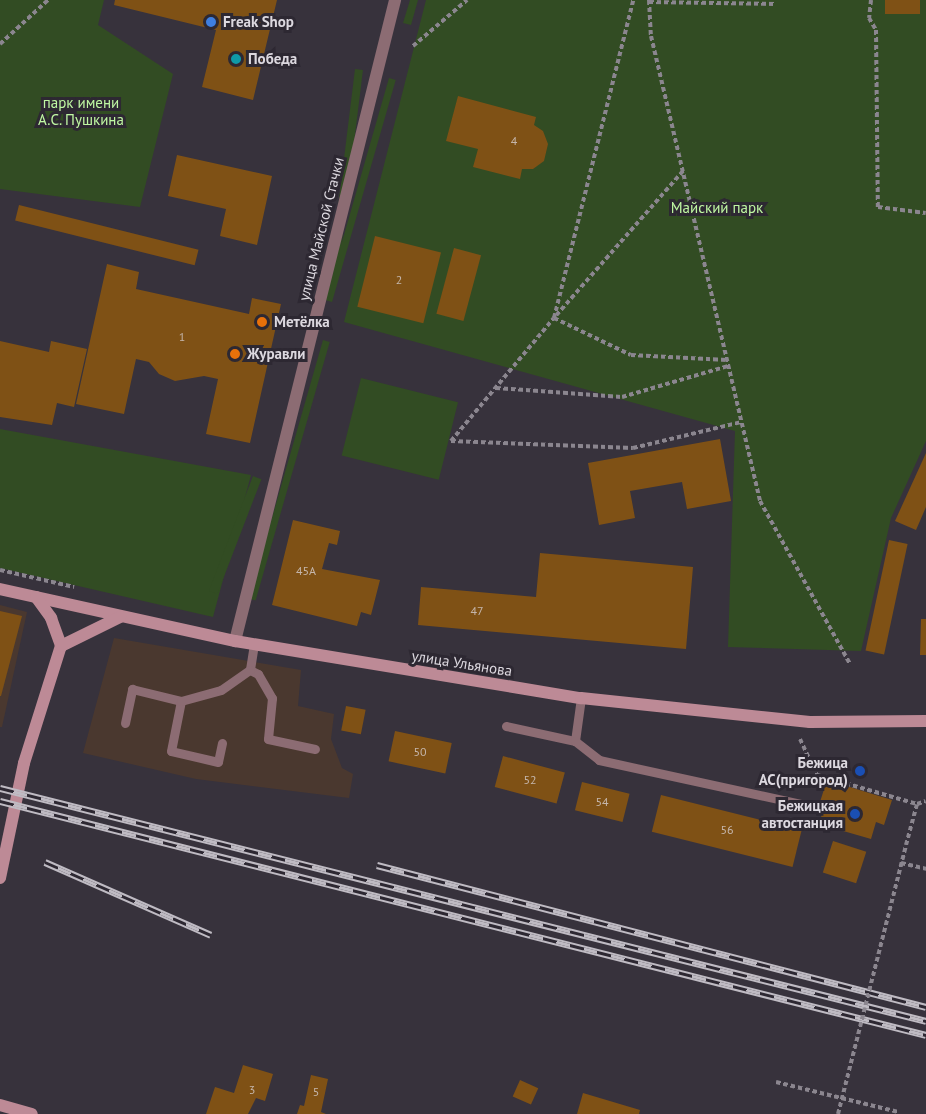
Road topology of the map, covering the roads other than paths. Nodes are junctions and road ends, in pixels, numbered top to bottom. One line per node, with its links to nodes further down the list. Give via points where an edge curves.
1 (395, 0): 5 (street, улица Майской Стачки)
2 (0, 589): 3 (main road, улица Ульянова)
3 (36, 597): 4 (main road, улица Ульянова); 7 (main road)
4 (120, 617): 5 (main road, улица Ульянова); 7 (main road)
5 (235, 641): 6 (main road, улица Ульянова)
6 (254, 644): 8 (lane); 9 (main road, улица Ульянова)
7 (63, 645): 18 (main road, via 24,763)
8 (250, 670): 10 (lane, via 221,690); 16 (lane, via 258,674 272,698 268,739)
9 (581, 698): 11 (main road, улица Ульянова, via 810,722); 14 (lane)
10 (181, 701): 12 (lane, via 132,690); 15 (lane, via 171,751 218,762)
11 (926, 720)
12 (125, 723)
13 (506, 726): 14 (lane)
14 (575, 741): 17 (lane, via 599,760)
15 (222, 743)
16 (315, 748)
17 (805, 805)
18 (0, 878)
19 (0, 1106): 20 (main road)
20 (32, 1114)

